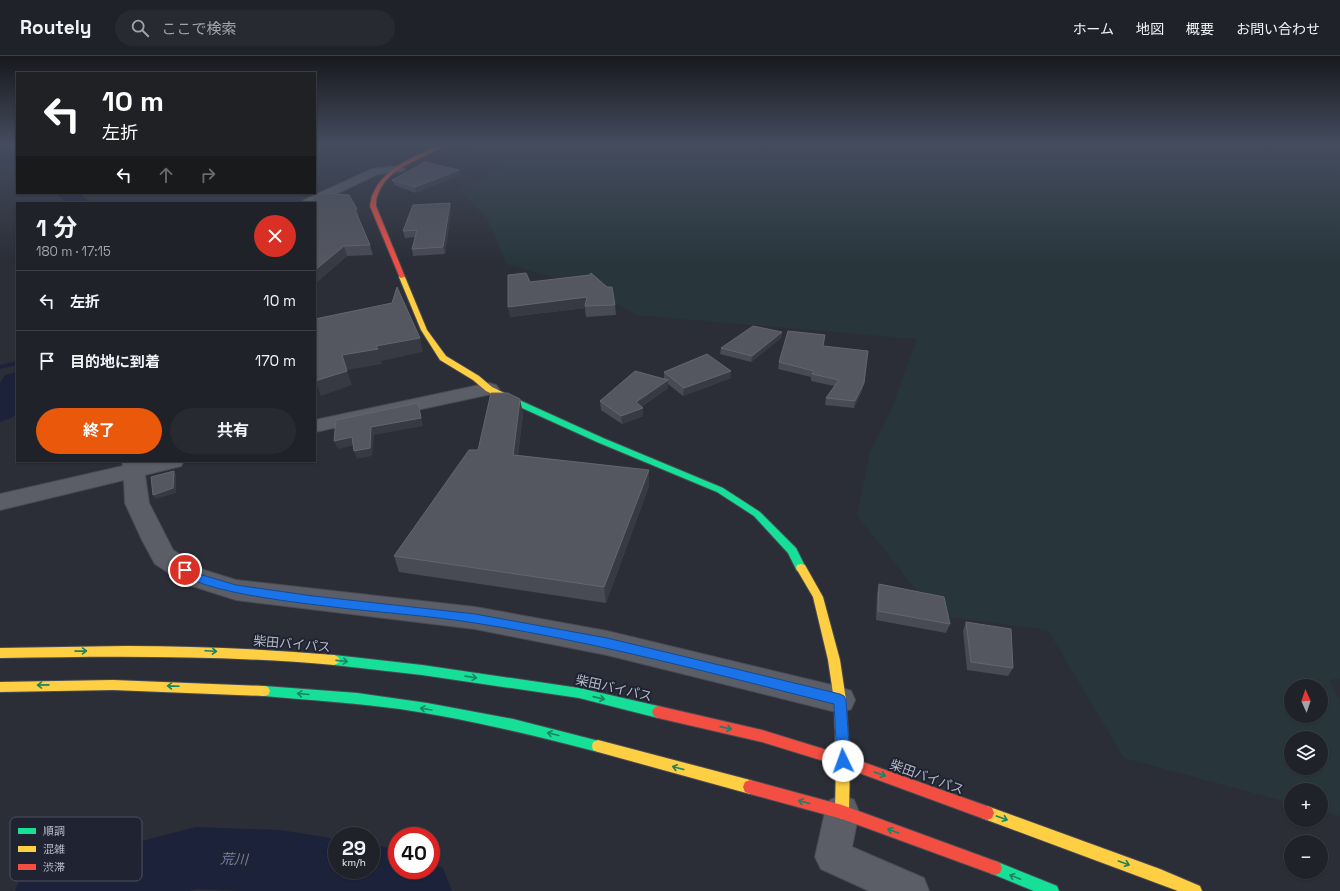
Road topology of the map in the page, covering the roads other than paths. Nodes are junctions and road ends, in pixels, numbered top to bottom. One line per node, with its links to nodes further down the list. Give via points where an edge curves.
1 (348, 184): 3 (street)
2 (382, 184): 4 (main road, via 376,193 373,206 424,330 443,358)
3 (310, 202)
4 (489, 389): 5 (street); 11 (main road, via 600,440 720,490 757,514 792,551 818,597 834,660)
5 (316, 426)
6 (165, 462): 7 (street)
7 (134, 466): 8 (street, via 77,484); 11 (street, via 137,503 154,540 164,557 195,577 236,590 475,618 592,640)
8 (0, 502)
9 (0, 653): 12 (main road, 柴田バイパス, one-way to 12, via 198,651 303,657 422,670 579,693 762,736)
10 (0, 687): 13 (main road, one-way to 10, via 551,733 370,700 174,686)
11 (840, 700): 12 (main road)
12 (843, 761): 13 (main road); 16 (main road, 柴田バイパス, one-way to 16)
13 (842, 812): 14 (street, via 833,857); 15 (main road, one-way to 13)
14 (911, 891)
15 (1052, 891)
16 (1195, 891)

